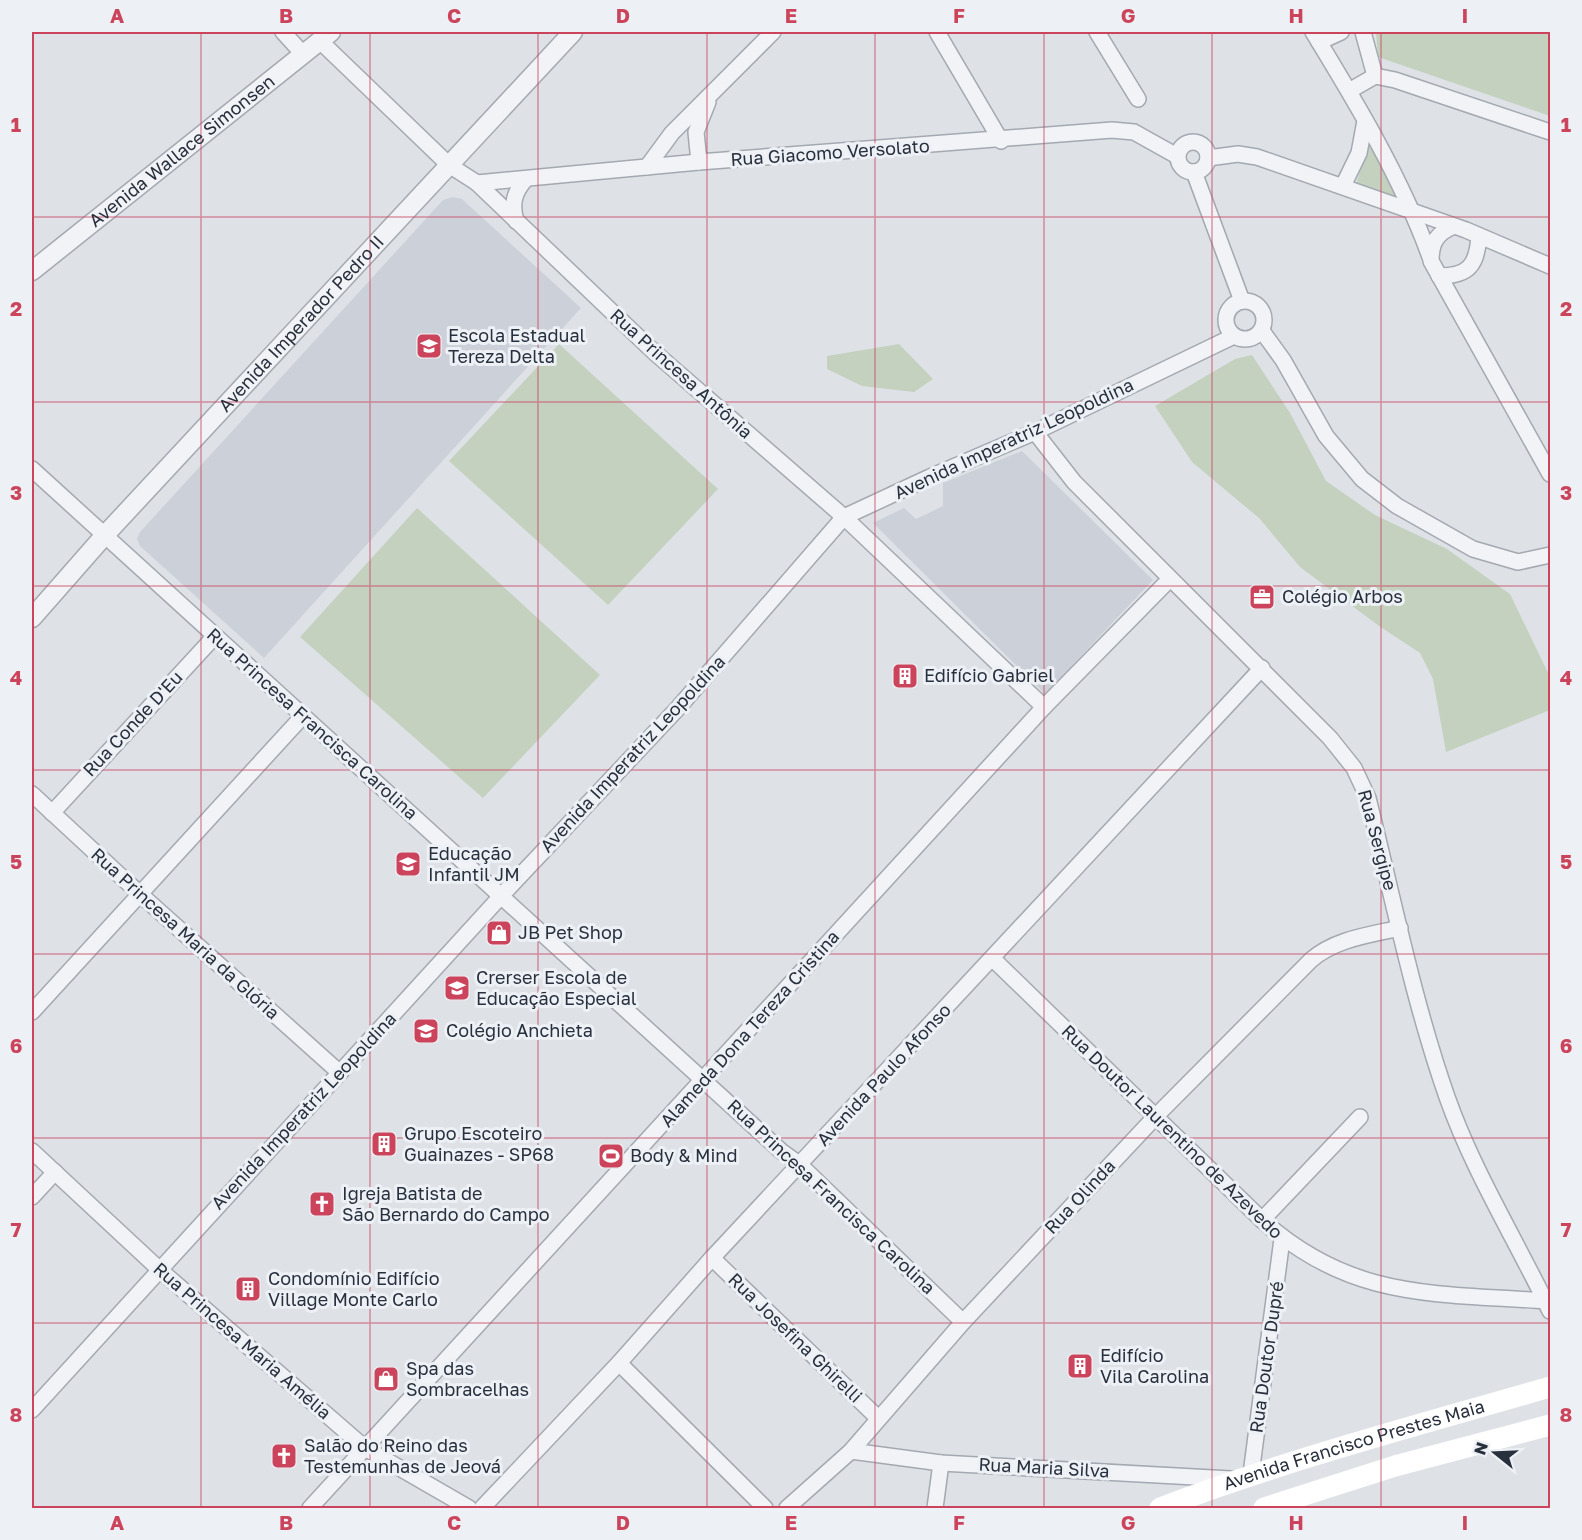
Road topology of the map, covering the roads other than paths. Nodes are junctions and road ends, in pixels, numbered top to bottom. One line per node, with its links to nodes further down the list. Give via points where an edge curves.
1 (284, 32): 10 (street)
2 (573, 32): 21 (street, Avenida Imperador Pedro II)
3 (773, 32): 12 (street)
4 (937, 32): 17 (street)
5 (1097, 32): 14 (street)
6 (1341, 32): 9 (street)
7 (1363, 32): 11 (street)
8 (325, 36): 10 (street, Avenida Wallace Simonsen); 21 (street, Rua Princesa Antônia)
9 (1316, 37): 13 (street)
10 (303, 54): 33 (street, Avenida Wallace Simonsen)
11 (1375, 76): 13 (street); 16 (street, via 1440,93)
12 (717, 87): 20 (street, via 697,125); 22 (street, via 663,143)
13 (1349, 91): 15 (street)
14 (1138, 99)
15 (1365, 121): 26 (street, via 1359,153); 27 (street)
16 (1551, 132)
17 (1002, 141): 18 (street, Rua Giacomo Versolato, via 1124,130); 20 (street, Rua Giacomo Versolato)
18 (1177, 156): 19 (street, via 1181,147 1194,141 1203,145); 23 (street, via 1180,166)
19 (1208, 158): 23 (street, via 1203,168); 26 (street, via 1238,154 1257,157)
20 (699, 162): 22 (street, Rua Giacomo Versolato)
21 (449, 165): 25 (street, Rua Princesa Antônia); 42 (street, Avenida Imperador Pedro II)
22 (647, 167): 24 (street, Rua Giacomo Versolato)
23 (1194, 172): 35 (street)
24 (526, 179): 25 (street, Rua Giacomo Versolato); 28 (street, via 515,193)
25 (477, 183): 28 (street, Rua Princesa Antônia)
26 (1343, 186): 27 (street)
27 (1413, 211): 29 (street); 31 (street)
28 (516, 221): 41 (street, Rua Princesa Antônia, via 654,352)
29 (1454, 226): 30 (street); 31 (street, via 1437,235)
30 (1479, 236): 32 (street); 34 (street, via 1470,268 1461,274)
31 (1431, 261): 34 (street)
32 (1551, 266)
33 (32, 271)
34 (1439, 276): 40 (street)
35 (1242, 301): 36 (street, via 1259,307 1264,319); 37 (street, via 1231,308 1226,319)
36 (1262, 331): 37 (street, via 1246,340); 43 (street, via 1326,436 1362,479 1397,506 1473,549 1518,562)
37 (1234, 336): 38 (street, Avenida Imperatriz Leopoldina)
38 (1035, 432): 41 (street, Avenida Imperatriz Leopoldina); 44 (street, Rua Sergipe, via 1074,482)
39 (32, 469): 42 (street, Rua Princesa Francisca Carolina)
40 (1551, 474)
41 (844, 517): 48 (street, Rua Princesa Antônia); 53 (street, Avenida Imperatriz Leopoldina, via 678,708)
42 (104, 536): 45 (street, Avenida Imperador Pedro II); 46 (street, Rua Princesa Francisca Carolina)
43 (1551, 555)
44 (1169, 580): 47 (street, Rua Sergipe); 48 (street, Alameda Dona Tereza Cristina)
45 (32, 618)
46 (215, 636): 49 (street, Rua Princesa Francisca Carolina); 51 (street, Rua Conde D'Eu)
47 (1262, 668): 54 (street, Rua Sergipe, via 1354,768 1368,798); 55 (street, Avenida Paulo Afonso)
48 (1044, 707): 58 (street, Alameda Dona Tereza Cristina)
49 (302, 717): 52 (street); 53 (street, Rua Princesa Francisca Carolina)
50 (32, 794): 51 (street, Rua Princesa Maria da Glória)
51 (52, 813): 52 (street, Rua Princesa Maria da Glória)
52 (140, 894): 56 (street); 57 (street, Rua Princesa Maria da Glória)
53 (502, 895): 57 (street, Avenida Imperatriz Leopoldina); 58 (street, Rua Princesa Francisca Carolina)
54 (1400, 928): 59 (street, Rua Olinda, via 1346,940 1320,952); 69 (street, Rua Sergipe, via 1448,1099)
55 (993, 959): 59 (street, Rua Doutor Laurentino de Azevedo); 62 (street, Avenida Paulo Afonso)
56 (32, 1012)
57 (340, 1073): 68 (street, Avenida Imperatriz Leopoldina)
58 (704, 1079): 62 (street, Rua Princesa Francisca Carolina); 76 (street, Alameda Dona Tereza Cristina)
59 (1156, 1115): 65 (street, Rua Doutor Laurentino de Azevedo); 70 (street, Rua Olinda)
60 (1360, 1118): 65 (street)
61 (32, 1151): 63 (street, Rua Princesa Maria Amélia)
62 (799, 1164): 67 (street, Avenida Paulo Afonso); 70 (street, Rua Princesa Francisca Carolina)
63 (55, 1172): 64 (street); 68 (street, Rua Princesa Maria Amélia)
64 (32, 1197)
65 (1262, 1220): 66 (street, Rua Doutor Laurentino de Azevedo)
66 (1282, 1239): 69 (street, Rua Doutor Laurentino de Azevedo, via 1346,1275 1378,1285); 79 (street, Rua Doutor Dupré)
67 (712, 1258): 71 (street, Avenida Paulo Afonso); 74 (street, Rua Josefina Ghirelli)
68 (160, 1270): 73 (street, Avenida Imperatriz Leopoldina); 76 (street, Rua Princesa Maria Amélia)
69 (1548, 1306)
70 (963, 1322): 74 (street, Rua Olinda)
71 (620, 1363): 80 (street); 83 (street, Avenida Paulo Afonso)
72 (1551, 1387): 79 (main road, Avenida Francisco Prestes Maia)
73 (32, 1410)
74 (878, 1418): 77 (street, Rua Olinda)
75 (1551, 1425): 87 (main road, Avenida Francisco Prestes Maia, via 1395,1466)
76 (365, 1448): 81 (street, Alameda Dona Tereza Cristina); 82 (street, Rua Princesa Maria Amélia)
77 (852, 1451): 78 (street, Rua Maria Silva); 84 (street, Rua Olinda)
78 (941, 1463): 79 (street, Rua Maria Silva); 85 (street)
79 (1244, 1477): 86 (main road, Avenida Francisco Prestes Maia)
80 (762, 1506)
81 (310, 1509)
82 (469, 1509)
83 (482, 1509)
84 (787, 1509)
85 (935, 1509)
86 (1160, 1509)
87 (1264, 1509)

